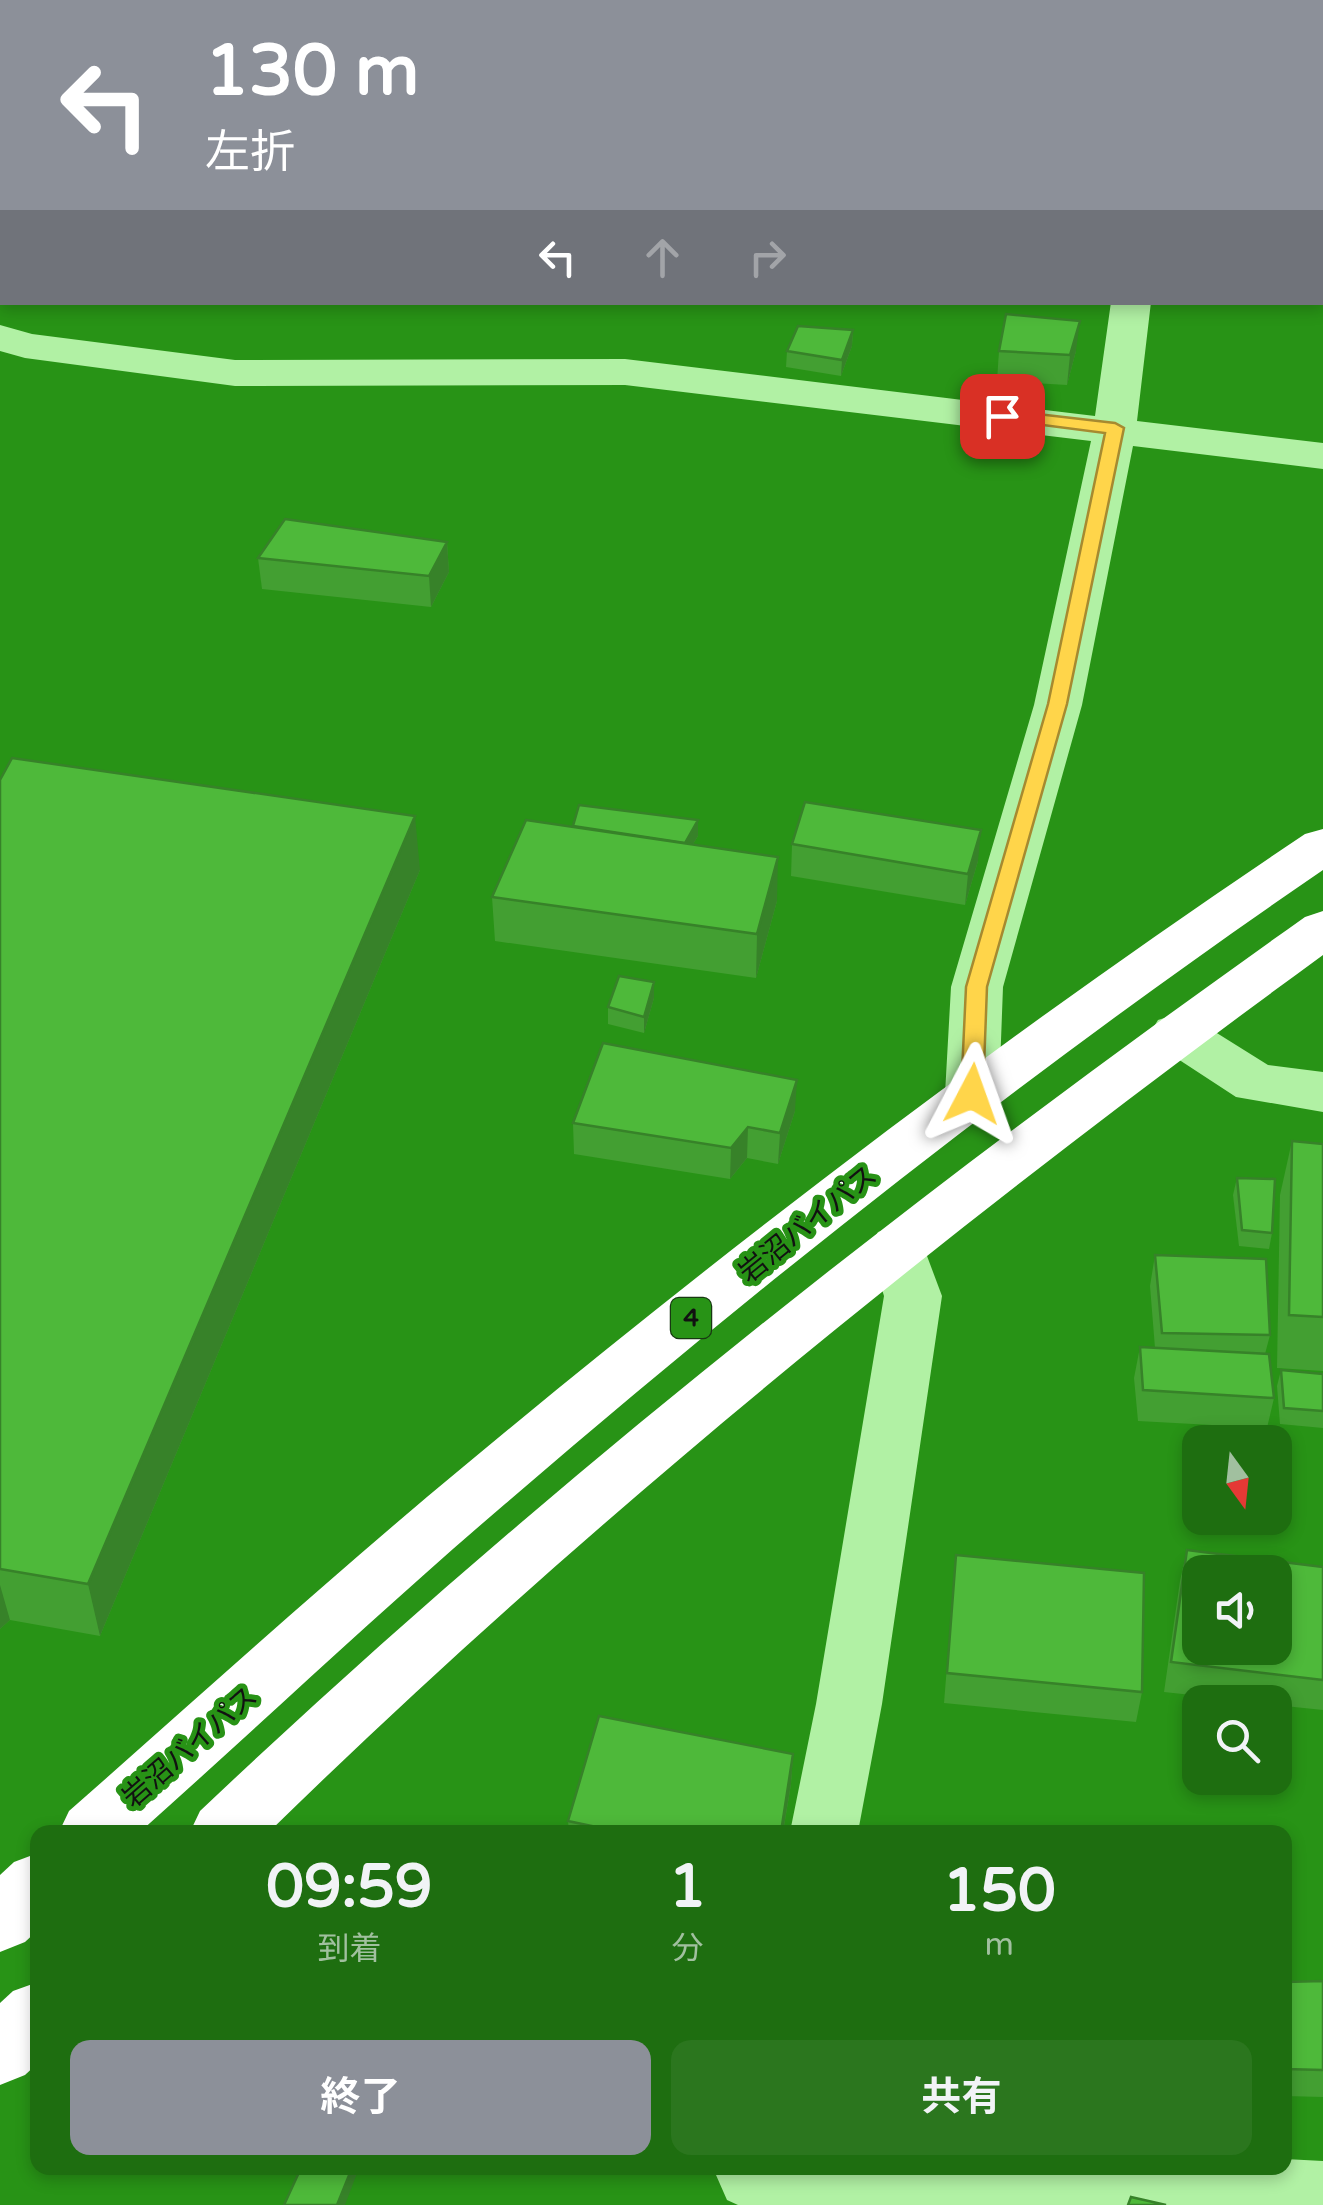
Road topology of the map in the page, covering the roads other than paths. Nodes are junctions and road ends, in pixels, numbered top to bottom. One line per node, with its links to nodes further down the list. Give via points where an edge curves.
1 (1131, 305): 3 (street)
2 (0, 337): 3 (street, via 25,346 235,374 626,372)
3 (1115, 428): 4 (street); 9 (street, via 1058,704 976,987)
4 (1323, 456)
5 (1323, 846): 9 (highway, 岩沼バイパス / 4, via 1165,950)
6 (1323, 929): 7 (highway)
7 (1177, 1033): 8 (street, via 1255,1083); 10 (highway)
8 (1323, 1092)
9 (972, 1094): 11 (highway, 岩沼バイパス / 4, via 537,1441)
10 (898, 1247): 12 (highway, via 658,1442); 13 (street, via 913,1296)
11 (101, 1825)
12 (231, 1825)
13 (825, 1825)
14 (30, 1892): 15 (highway)
15 (0, 1920)
16 (30, 2022): 17 (highway)
17 (0, 2051)
18 (751, 2182): 19 (street)
19 (1323, 2197)

